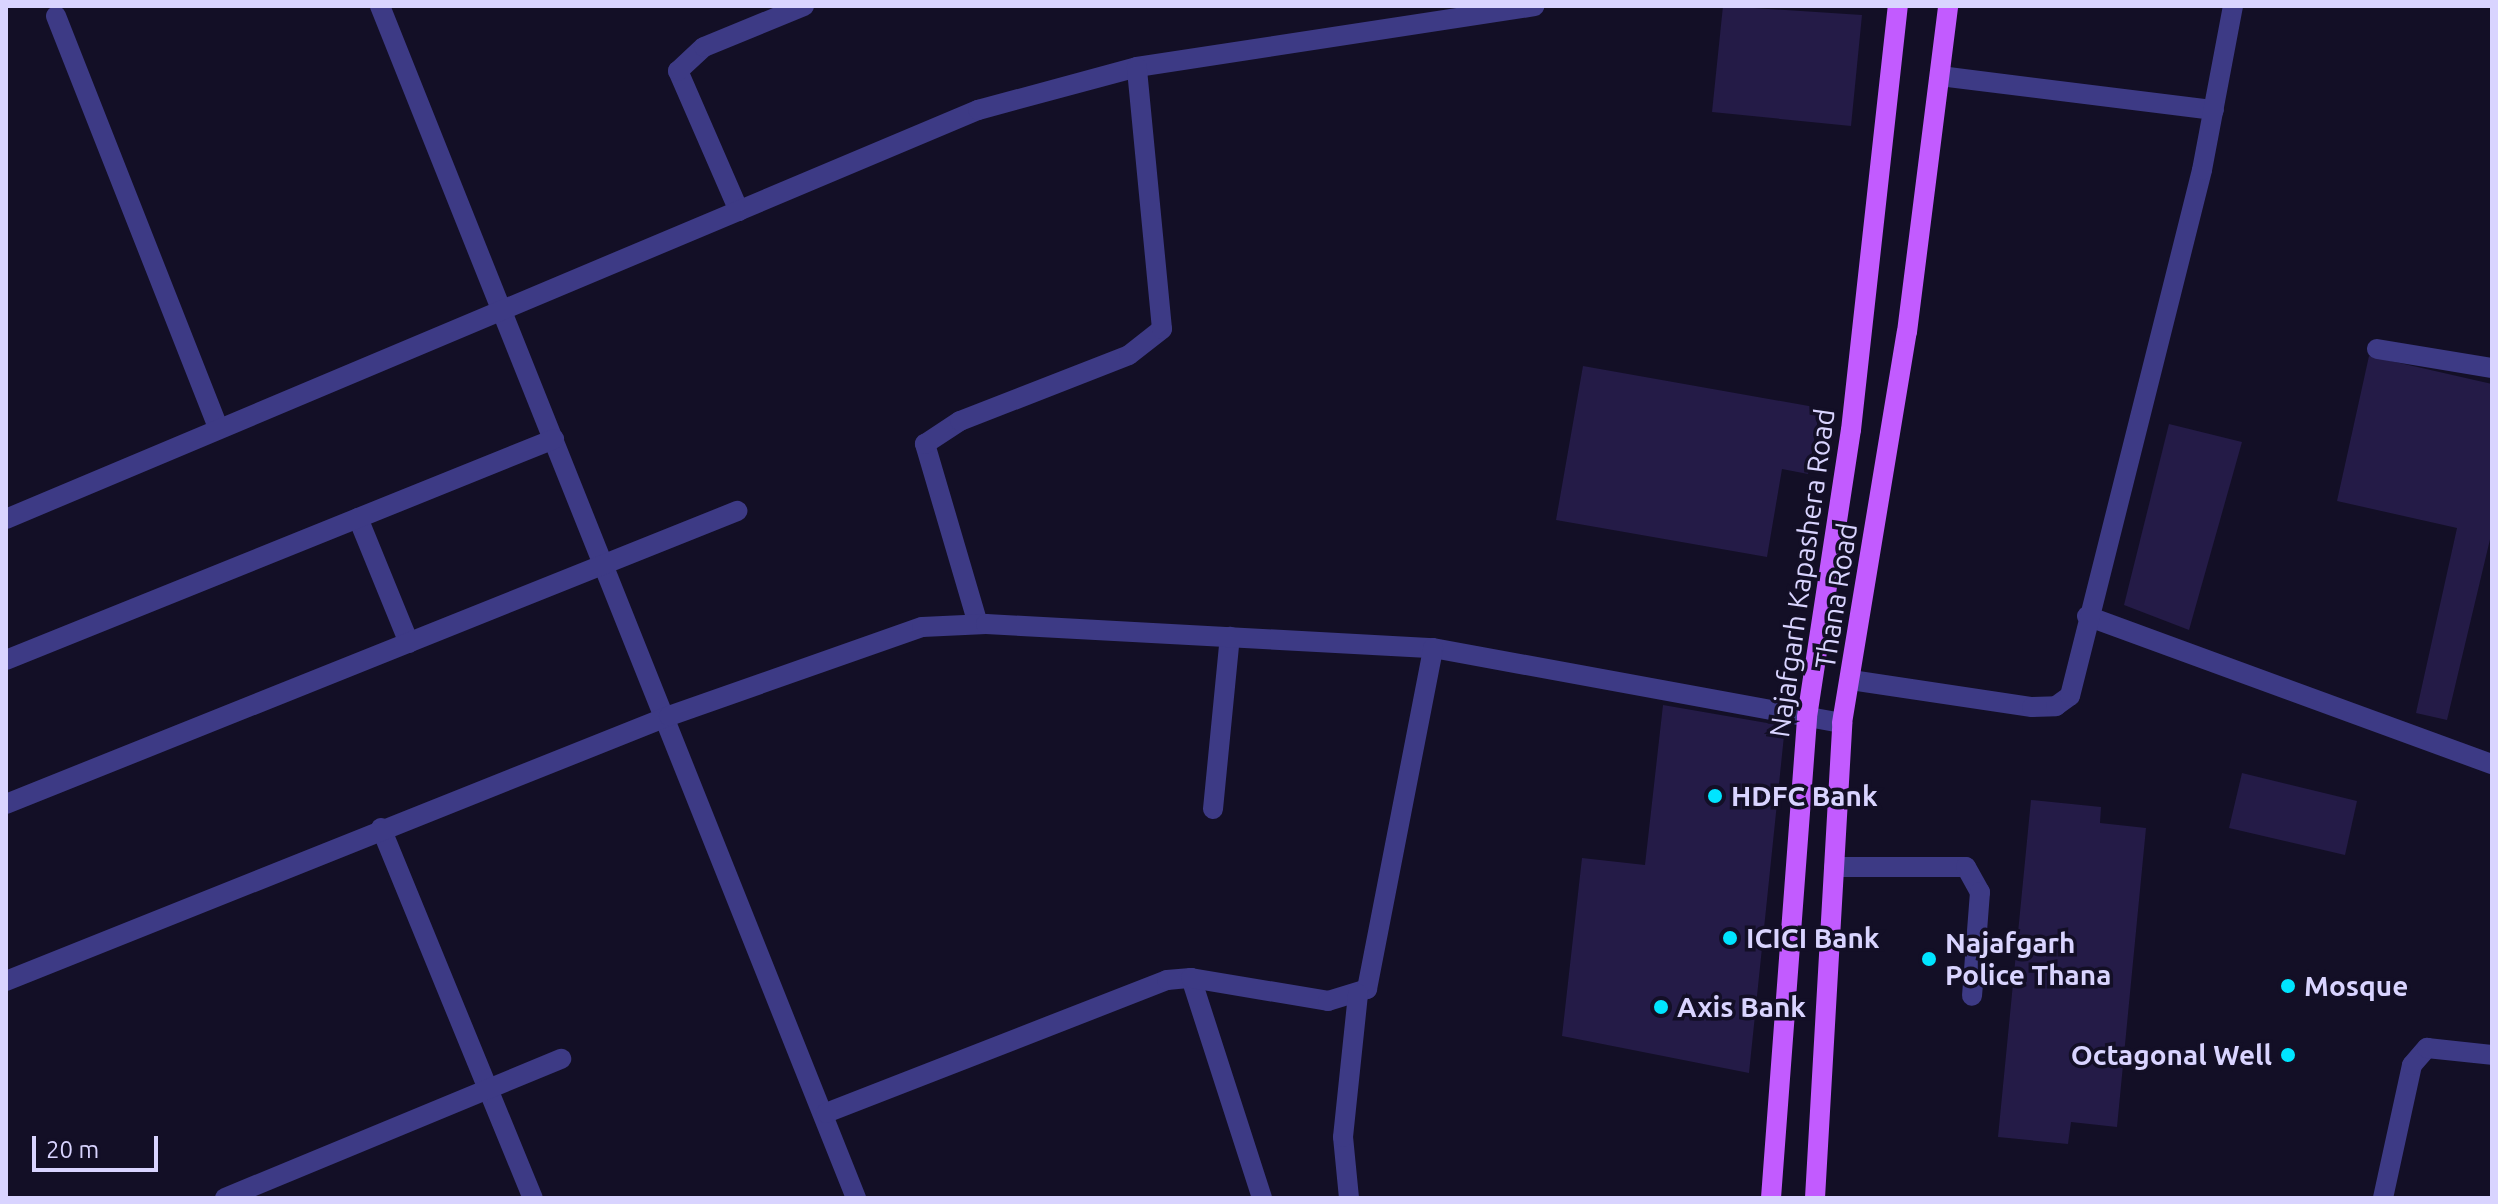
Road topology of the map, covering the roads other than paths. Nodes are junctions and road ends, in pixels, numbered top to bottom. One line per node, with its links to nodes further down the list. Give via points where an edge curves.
1 (380, 6): 12 (street)
2 (804, 6): 11 (street, via 704,47 678,71)
3 (1534, 6): 8 (street)
4 (1898, 6): 29 (main road, Najafgarh Kapashera Road, via 1851,430)
5 (1948, 6): 9 (main road, Thana Road)
6 (2233, 6): 10 (street)
7 (56, 16): 15 (street)
8 (1137, 67): 11 (street, via 978,110); 22 (street, via 1162,329 1129,355 960,421 925,444)
9 (1940, 76): 10 (street); 27 (main road, Thana Road)
10 (2214, 110): 21 (street)
11 (739, 211): 12 (street)
12 (499, 306): 15 (street); 16 (street)
13 (2377, 349): 14 (street)
14 (2492, 368)
15 (218, 427): 19 (street)
16 (554, 439): 18 (street); 20 (street)
17 (737, 511): 20 (street)
18 (358, 518): 24 (street); 26 (street)
19 (6, 519)
20 (606, 565): 24 (street); 28 (street)
21 (2087, 616): 27 (street, via 2070,696 2056,706); 31 (street)
22 (978, 624): 23 (street); 28 (street, via 922,627 882,638)
23 (1230, 637): 25 (street); 33 (street)
24 (409, 643): 32 (street)
25 (1433, 648): 29 (street); 38 (street, via 1378,958)
26 (6, 660)
27 (1851, 680): 30 (main road, Thana Road)
28 (669, 716): 34 (street); 43 (street)
29 (1807, 717): 30 (street); 49 (main road, Najafgarh Kapashera Road)
30 (1842, 723): 35 (main road, Thana Road)
31 (2492, 764)
32 (6, 804)
33 (1213, 809)
34 (381, 828): 37 (street); 42 (street)
35 (1834, 867): 39 (street, via 1966,867 1980,892); 50 (main road, Thana Road)
36 (1191, 978): 38 (street, via 1328,1001); 43 (street, via 1145,987); 47 (street)
37 (6, 981)
38 (1358, 994): 48 (street, via 1343,1137)
39 (1972, 996)
40 (2492, 1055): 51 (street, via 2427,1048 2412,1065)
41 (561, 1059): 42 (street)
42 (491, 1088): 44 (street); 45 (street)
43 (826, 1113): 46 (street)
44 (225, 1198)
45 (533, 1198)
46 (856, 1198)
47 (1262, 1198)
48 (1349, 1198)
49 (1771, 1198)
50 (1815, 1198)
51 (2383, 1198)

